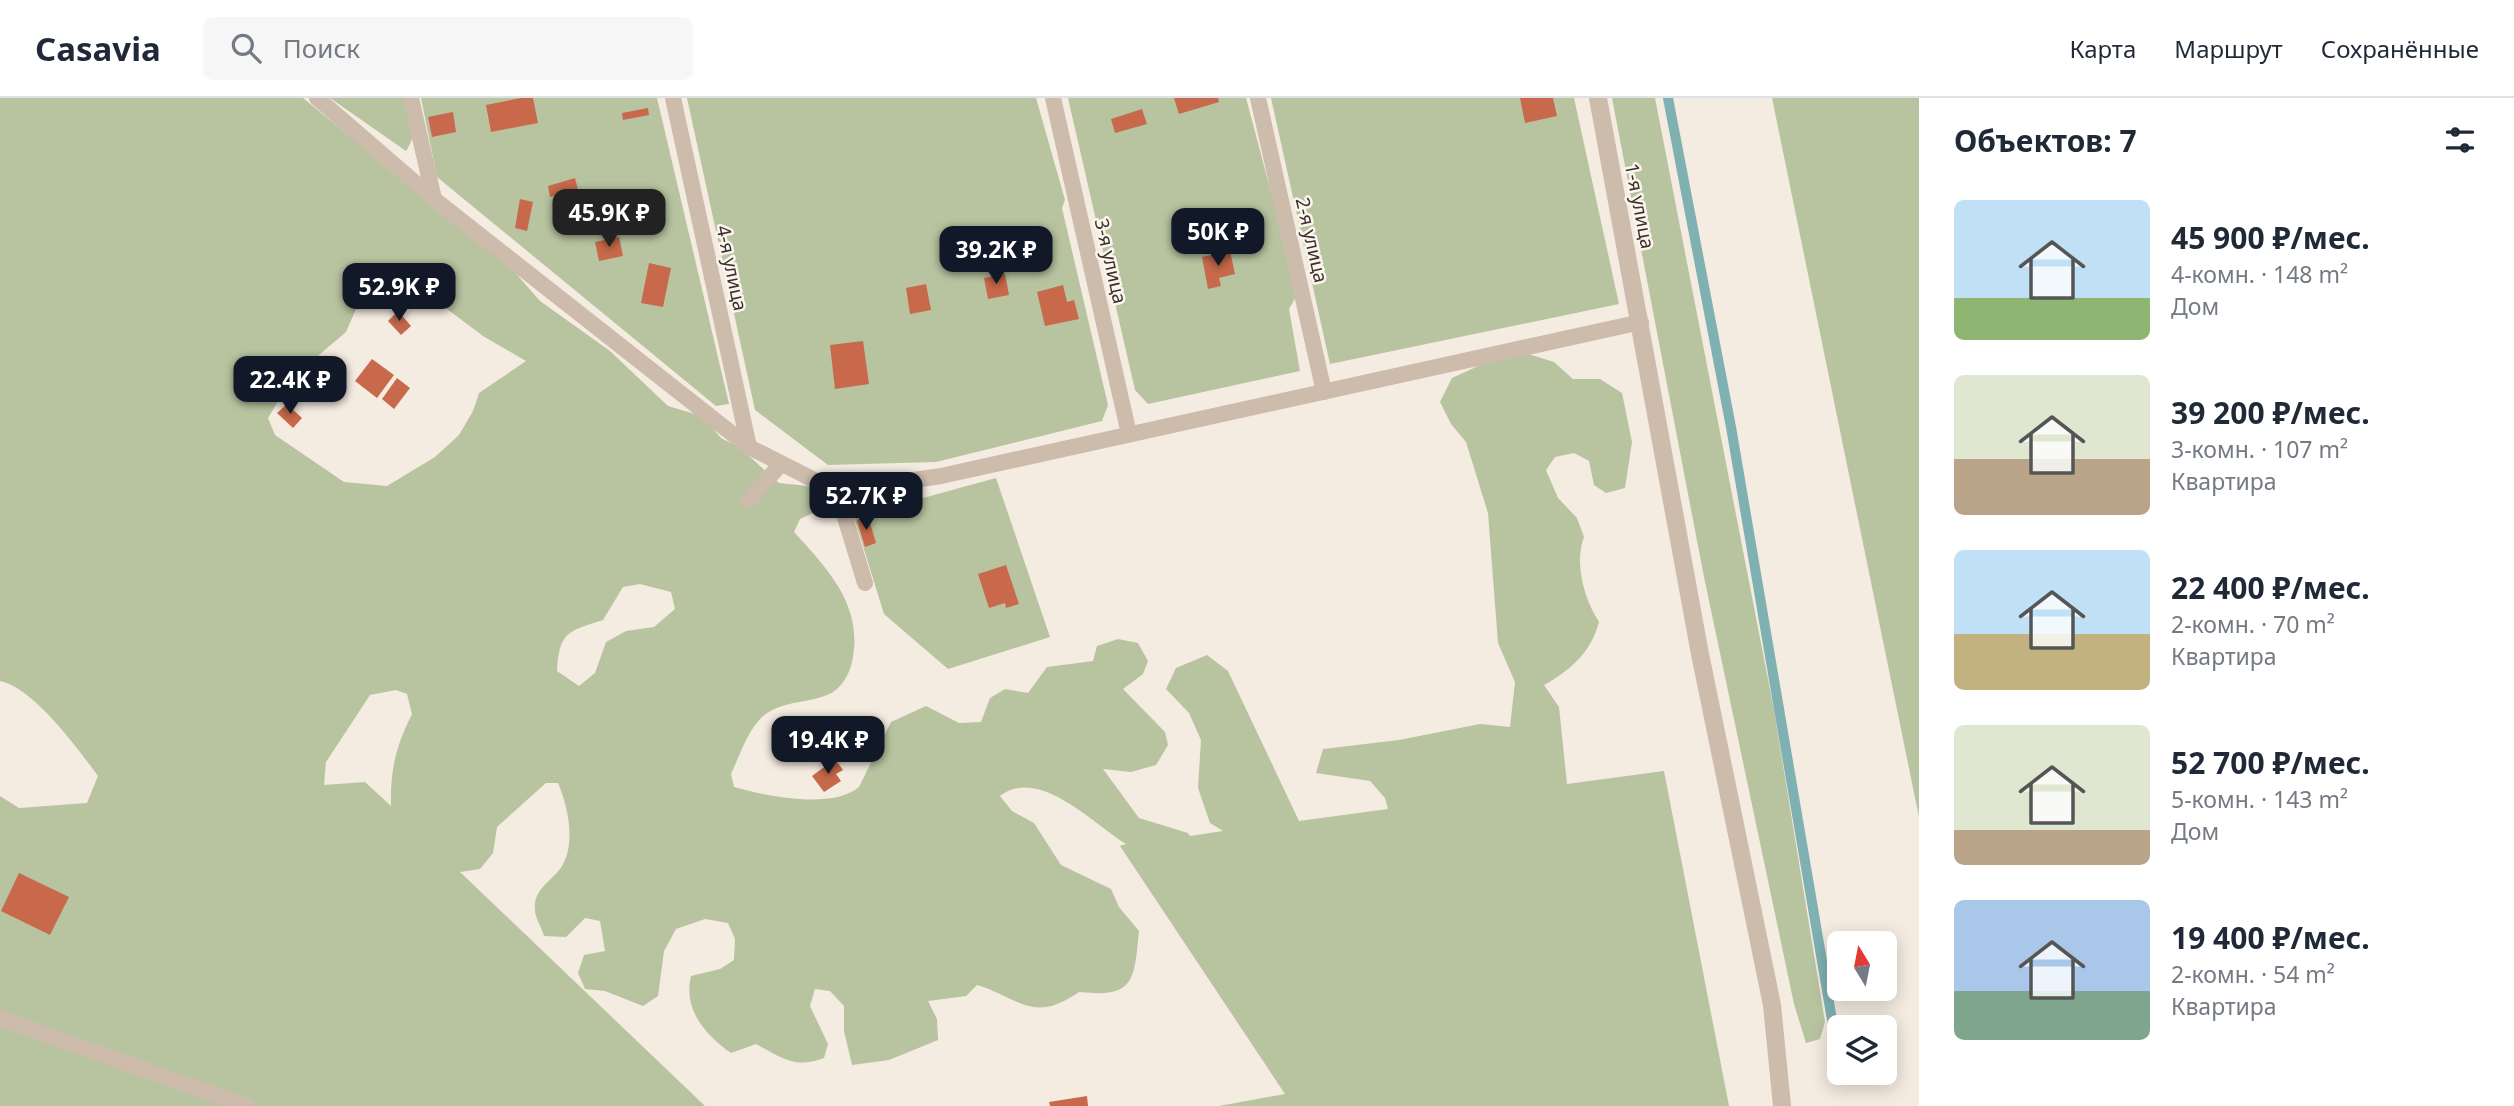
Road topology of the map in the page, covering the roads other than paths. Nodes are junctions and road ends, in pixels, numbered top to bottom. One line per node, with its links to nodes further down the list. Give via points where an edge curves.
1 (317, 98): 7 (lane)
2 (411, 98): 7 (lane)
3 (673, 98): 11 (lane, 4-я улица)
4 (1052, 98): 10 (lane, 3-я улица)
5 (1258, 98): 9 (lane, 2-я улица)
6 (1598, 98): 8 (street, 1-я улица)
7 (433, 198): 11 (lane)
8 (1641, 322): 9 (lane); 18 (street, 1-я улица, via 1700,654 1770,994)
9 (1324, 392): 10 (lane)
10 (1129, 434): 13 (lane, via 885,486)
11 (749, 447): 12 (lane)
12 (781, 464): 13 (lane); 14 (lane)
13 (836, 488): 15 (lane)
14 (748, 501)
15 (865, 583)
16 (0, 1018): 17 (lane)
17 (246, 1106)
18 (1782, 1106)

